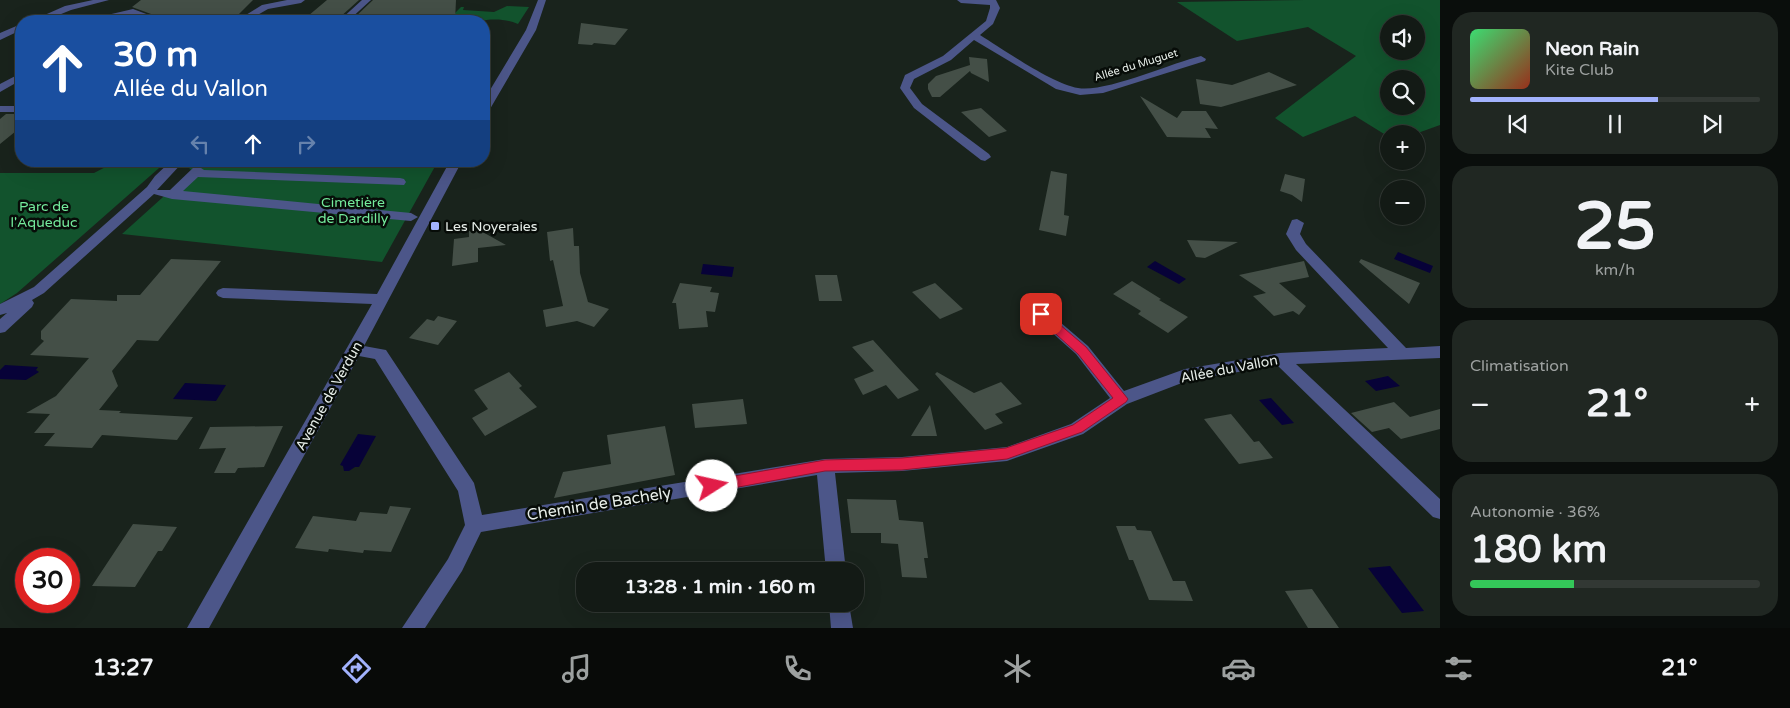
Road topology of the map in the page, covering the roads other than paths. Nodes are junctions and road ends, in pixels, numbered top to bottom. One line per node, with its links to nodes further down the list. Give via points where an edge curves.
1 (105, 0): 7 (street)
2 (301, 0): 11 (street, via 265,7)
3 (366, 0): 12 (street)
4 (542, 0): 19 (street, via 531,30)
5 (961, 0): 6 (street)
6 (993, 1): 14 (street, via 995,8 990,22)
7 (68, 4): 8 (street)
8 (47, 15)
9 (120, 15): 10 (street, via 133,12)
10 (144, 15)
11 (251, 15)
12 (350, 15)
13 (15, 30): 15 (street)
14 (973, 35): 16 (street, Allée du Muguet, via 1060,87 1080,92 1099,90); 22 (street, via 946,58 910,77 905,88 918,106)
15 (0, 37)
16 (1201, 59)
17 (15, 80): 18 (street)
18 (0, 89)
19 (490, 99)
20 (0, 109): 21 (street)
21 (15, 109)
22 (985, 157)
23 (171, 167): 28 (street, via 151,190)
24 (453, 167): 30 (street, Avenue de Verdun)
25 (400, 182): 26 (street, via 197,172 166,194)
26 (411, 217)
27 (1297, 223): 36 (street, via 1293,234 1301,247)
28 (76, 257): 32 (street, via 38,290); 33 (street)
29 (223, 294): 30 (street)
30 (382, 300): 34 (street, Avenue de Verdun)
31 (1027, 302): 38 (street, via 1082,350)
32 (0, 310)
33 (0, 325)
34 (354, 350): 41 (street, via 380,354 467,489); 44 (street, Avenue de Verdun)
35 (1440, 352): 36 (street, Allée du Vallon)
36 (1402, 354): 37 (street, Allée du Vallon)
37 (1280, 359): 38 (street, Allée du Vallon, via 1185,375); 40 (street)
38 (1121, 399): 39 (street, Allée du Vallon, via 1077,428 1007,454 902,464)
39 (825, 466): 41 (street, Chemin de Bachely); 42 (street)
40 (1440, 511)
41 (475, 525): 45 (street, via 455,565)
42 (835, 562)
43 (840, 612): 46 (street)
44 (198, 628)
45 (413, 628)
46 (842, 628)

